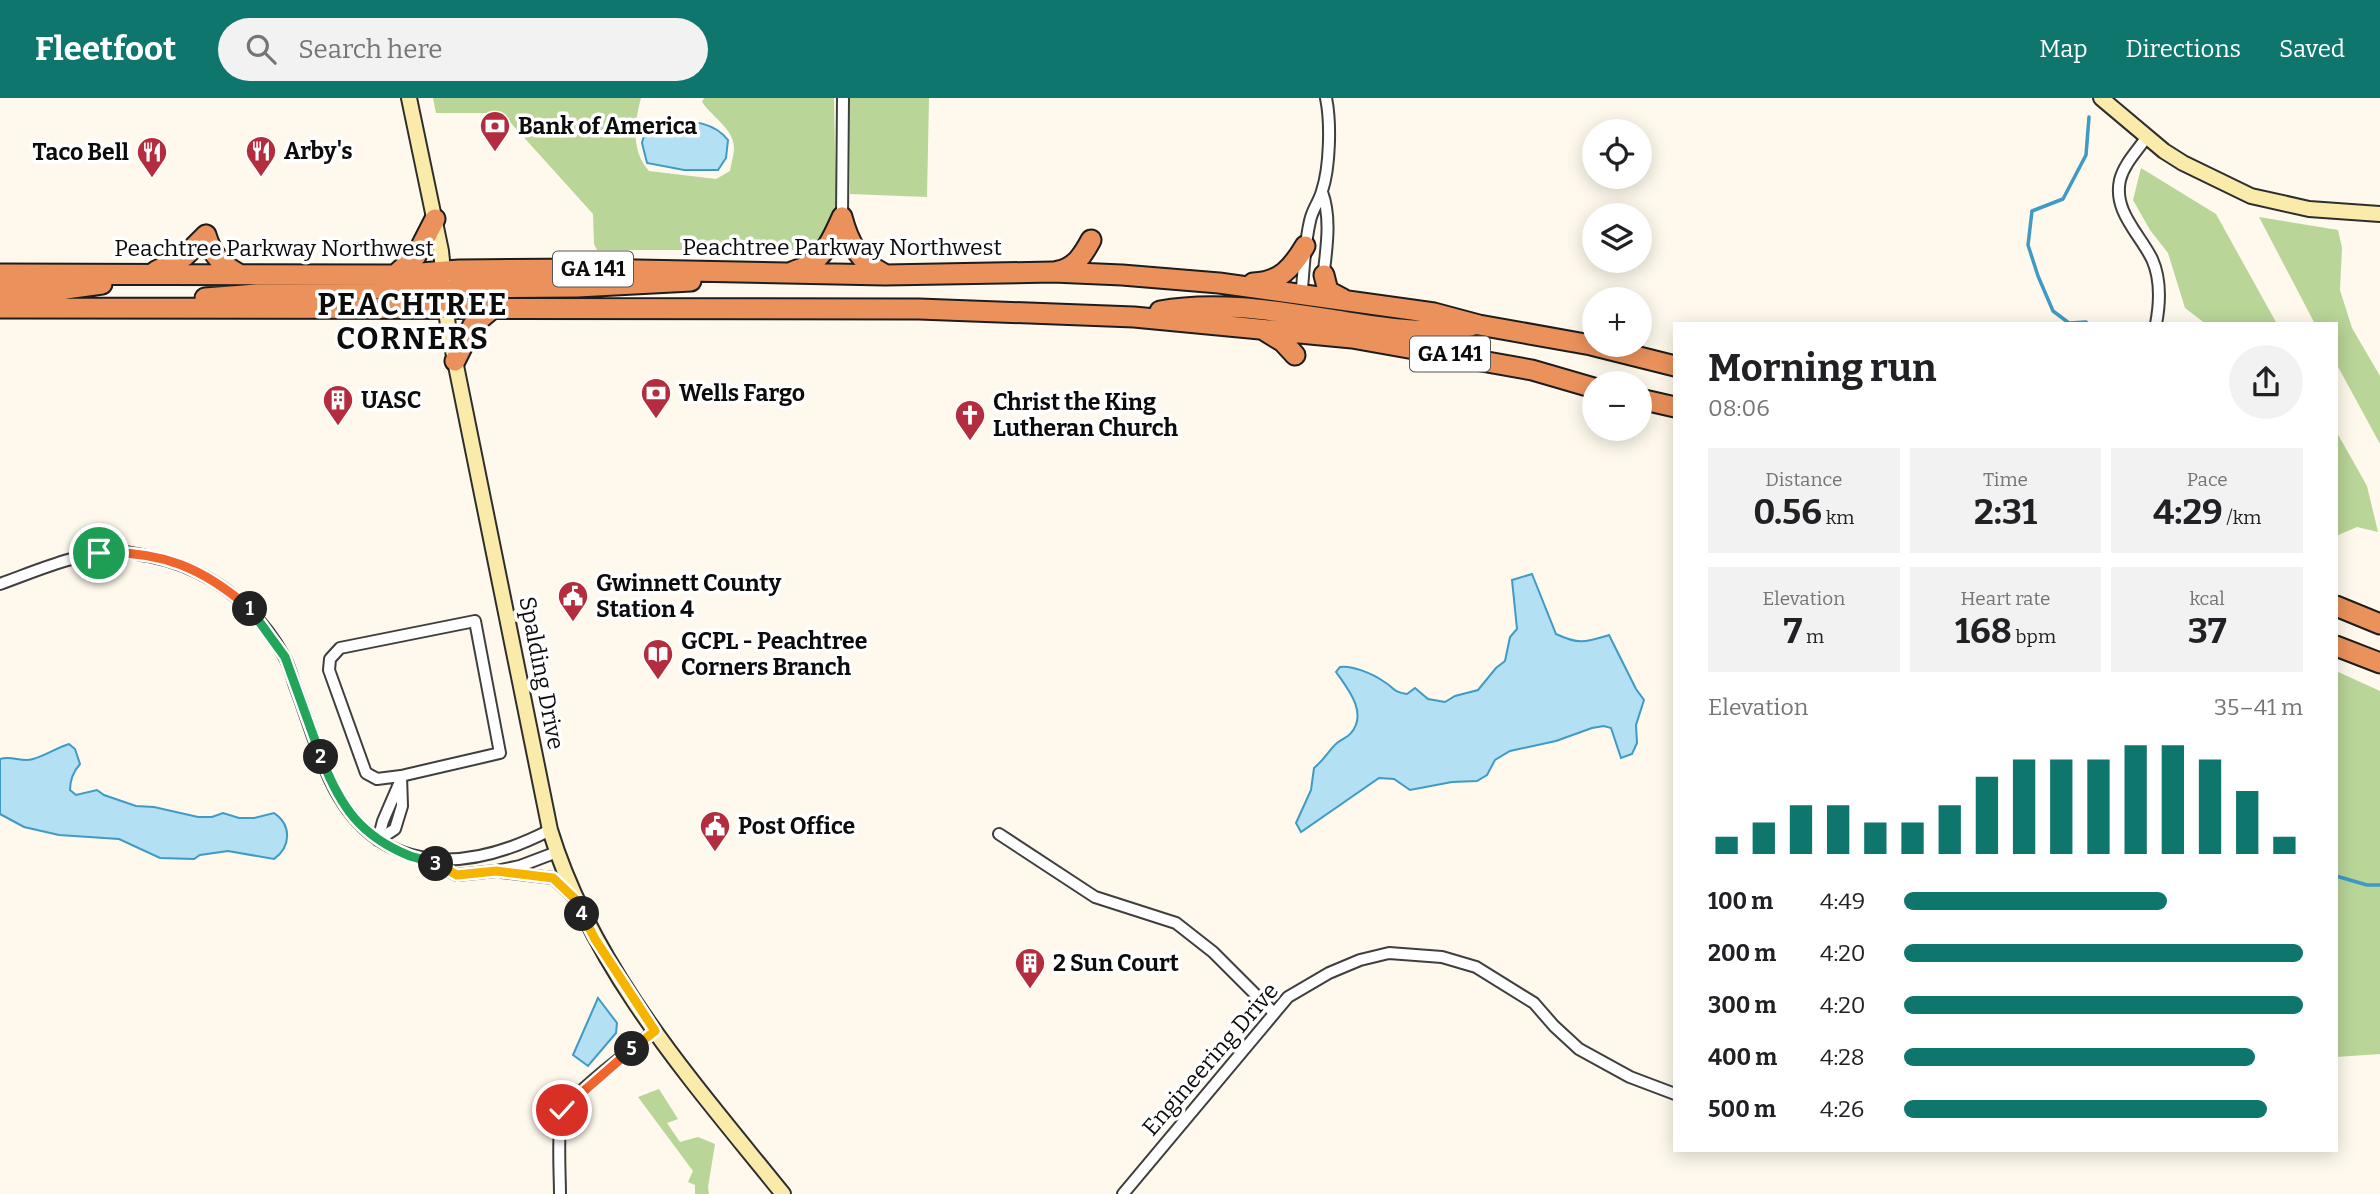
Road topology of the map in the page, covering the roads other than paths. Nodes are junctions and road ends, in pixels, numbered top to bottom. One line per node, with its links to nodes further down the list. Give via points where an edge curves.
1 (409, 98): 9 (main road, Spalding Drive)
2 (843, 98): 8 (street)
3 (1326, 98): 6 (street, via 1329,139)
4 (2101, 98): 5 (main road)
5 (2146, 138): 7 (main road, via 2183,163 2251,196 2309,209); 27 (street, via 2128,161 2120,180 2120,199 2124,215 2152,260 2159,295)
6 (1322, 192): 10 (street, via 1313,207); 19 (street, via 1328,222)
7 (2380, 214)
8 (842, 217): 11 (highway, via 819,258); 17 (highway, via 854,250)
9 (435, 219): 16 (highway, via 416,256); 21 (main road, Spalding Drive)
10 (1306, 246): 20 (highway, via 1289,271 1277,278); 25 (street)
11 (789, 272): 17 (highway, Peachtree Parkway Northwest / GA 141); 21 (highway, Peachtree Parkway Northwest / GA 141, via 587,269)
12 (1053, 272): 17 (highway, Peachtree Parkway Northwest / GA 141); 18 (highway, Peachtree Parkway Northwest / GA 141); 18 (highway, via 1079,260 1091,240 1102,262)
13 (0, 274): 14 (highway, Peachtree Parkway Northwest / GA 141)
14 (143, 274): 15 (highway, Peachtree Parkway Northwest / GA 141); 15 (highway, via 185,256 205,235 219,261); 23 (highway)
15 (240, 274): 16 (highway, Peachtree Parkway Northwest / GA 141)
16 (396, 275): 21 (highway, Peachtree Parkway Northwest / GA 141)
17 (885, 275)
18 (1122, 275): 20 (highway, Peachtree Parkway Northwest / GA 141)
19 (1324, 275): 22 (highway, via 1328,291); 25 (street)
20 (1220, 283): 25 (highway, Peachtree Parkway Northwest / GA 141)
21 (444, 290): 23 (highway, Peachtree Parkway Northwest / GA 141, via 167,309); 24 (highway, Peachtree Parkway Northwest / GA 141); 31 (main road, Spalding Drive)
22 (1348, 301): 25 (highway, Peachtree Parkway Northwest / GA 141); 28 (highway, Peachtree Parkway Northwest / GA 141, via 1434,313)
23 (0, 304)
24 (492, 309): 26 (highway, Peachtree Parkway Northwest / GA 141, via 983,310); 31 (highway, via 473,325)
25 (1308, 316): 26 (highway, via 1196,306); 28 (highway, via 1413,331); 29 (highway, Peachtree Parkway Northwest / GA 141); 33 (highway, Peachtree Parkway Northwest / GA 141, via 1391,343 1532,370)
26 (1134, 317): 29 (highway, Peachtree Parkway Northwest / GA 141)
27 (2156, 322)
28 (1479, 325): 32 (highway, Peachtree Parkway Northwest / GA 141)
29 (1261, 328): 30 (highway)
30 (1295, 355)
31 (455, 361): 42 (main road, Spalding Drive)
32 (1673, 366)
33 (1582, 385)
34 (1652, 402): 35 (highway)
35 (1673, 407)
36 (0, 583): 44 (street, via 77,558 125,552 172,561 226,587 254,612 285,657 343,805)
37 (2338, 607): 38 (highway)
38 (2380, 624)
39 (2338, 647): 40 (highway)
40 (2380, 663)
41 (401, 776): 41 (street, via 377,779 366,773 329,670 330,659 340,648 475,621 500,753); 44 (street)
42 (550, 830): 45 (main road, Spalding Drive); 46 (street, via 508,850)
43 (999, 834): 49 (street, via 1095,897 1176,923 1213,952)
44 (378, 840): 46 (street)
45 (557, 852): 47 (street); 48 (main road, Spalding Drive)
46 (430, 861): 47 (street, via 457,875)
47 (496, 871): 48 (street, via 553,878)
48 (574, 898): 50 (main road, Spalding Drive)
49 (1273, 1012): 51 (street, Engineering Drive, via 1309,983 1360,960 1389,953 1442,957 1495,976 1534,1003 1579,1049 1630,1077); 54 (street, Engineering Drive)
50 (655, 1031): 52 (street, via 562,1110); 53 (main road, Spalding Drive)
51 (1673, 1093)
52 (560, 1194)
53 (783, 1194)
54 (1123, 1194)

